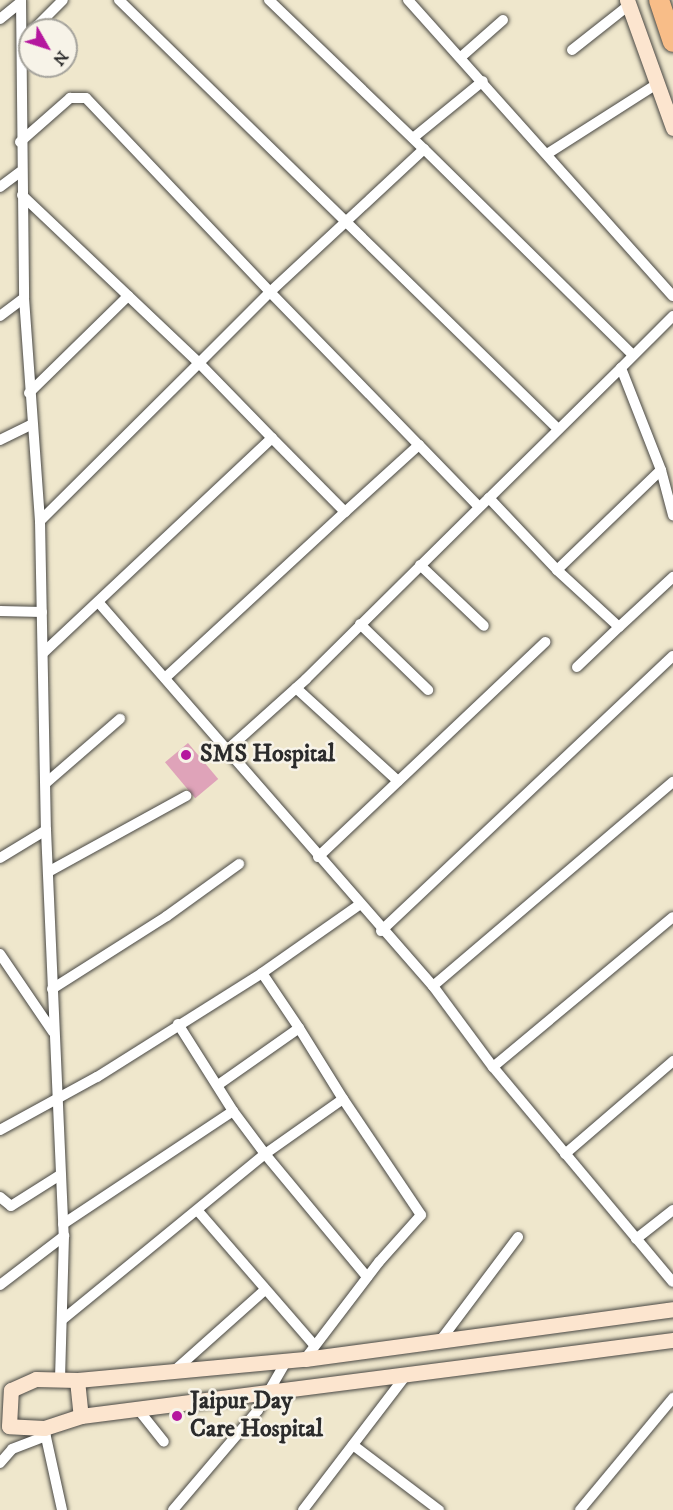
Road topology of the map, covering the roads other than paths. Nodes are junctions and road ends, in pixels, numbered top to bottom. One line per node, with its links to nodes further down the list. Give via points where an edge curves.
1 (63, 0): 9 (street)
2 (119, 0): 26 (street)
3 (269, 0): 19 (street)
4 (659, 0): 12 (highway)
5 (21, 1): 8 (street); 10 (street)
6 (414, 2): 14 (street)
7 (628, 3): 13 (street); 17 (street)
8 (21, 18)
9 (44, 18)
10 (0, 19)
11 (503, 20): 14 (street)
12 (673, 42)
13 (572, 50)
14 (461, 57): 16 (street)
15 (21, 78): 20 (street)
16 (483, 81): 19 (street); 22 (street)
17 (657, 84): 18 (street); 22 (street)
18 (673, 128)
19 (413, 138): 21 (street)
20 (20, 142): 23 (street); 27 (street, via 70,98 86,98)
21 (424, 149): 26 (street); 33 (street)
22 (547, 154): 29 (street)
23 (20, 172): 24 (street); 25 (street)
24 (0, 187)
25 (22, 195): 28 (street); 30 (street)
26 (345, 220): 27 (street); 38 (street)
27 (270, 292): 34 (street); 41 (street)
28 (128, 296): 34 (street); 36 (street)
29 (673, 296)
30 (24, 298): 31 (street); 36 (street)
31 (0, 316)
32 (673, 316): 33 (street)
33 (633, 355): 35 (street)
34 (199, 363): 39 (street); 47 (street)
35 (621, 368): 38 (street); 42 (street)
36 (29, 393): 37 (street)
37 (31, 425): 40 (street); 47 (street)
38 (558, 429): 43 (street)
39 (272, 438): 45 (street); 51 (street)
40 (0, 440)
41 (419, 445): 44 (street); 45 (street)
42 (661, 470): 46 (street); 49 (street)
43 (489, 498): 44 (street); 49 (street)
44 (479, 507): 48 (street)
45 (345, 512): 61 (street)
46 (673, 515)
47 (39, 521): 53 (street)
48 (420, 565): 54 (street); 55 (street)
49 (558, 570): 56 (street)
50 (673, 577): 56 (street)
51 (99, 603): 58 (street); 61 (street)
52 (0, 611): 53 (street)
53 (42, 612): 58 (street)
54 (360, 624): 62 (street); 63 (street)
55 (484, 626)
56 (619, 627): 60 (street)
57 (544, 642): 66 (street)
58 (44, 652): 68 (street)
59 (673, 656): 77 (street)
60 (577, 667)
61 (165, 678): 65 (street)
62 (296, 688): 65 (street); 66 (street)
63 (428, 690)
64 (120, 719): 68 (street)
65 (227, 750): 71 (street)
66 (398, 781): 71 (street)
67 (673, 782): 80 (street)
68 (46, 783): 70 (street)
69 (186, 796): 74 (street)
70 (46, 830): 72 (street); 74 (street)
71 (318, 857): 75 (street)
72 (0, 858)
73 (239, 864): 81 (street, via 167,916)
74 (48, 872): 81 (street)
75 (359, 904): 77 (street); 79 (street)
76 (673, 917): 86 (street)
77 (381, 931): 80 (street)
78 (0, 954): 84 (street)
79 (262, 973): 82 (street); 83 (street)
80 (433, 986): 86 (street)
81 (52, 989): 84 (street)
82 (178, 1024): 87 (street); 88 (street, via 97,1077)
83 (300, 1028): 87 (street); 89 (street)
84 (53, 1032): 88 (street)
85 (673, 1061): 93 (street)
86 (493, 1067): 93 (street)
87 (218, 1085): 90 (street)
88 (59, 1096): 91 (street); 94 (street)
89 (343, 1099): 92 (street); 101 (street, via 421,1215)
90 (233, 1111): 92 (street); 98 (street)
91 (0, 1130)
92 (265, 1154): 97 (street); 101 (street)
93 (565, 1154): 100 (street)
94 (60, 1175): 95 (street, via 11,1206); 98 (street)
95 (0, 1197)
96 (673, 1209): 100 (street)
97 (198, 1211): 104 (street); 106 (street)
98 (63, 1230): 103 (street); 106 (street)
99 (518, 1237): 108 (street)
100 (636, 1239): 102 (street)
101 (367, 1277): 109 (street)
102 (673, 1282)
103 (0, 1285)
104 (265, 1290): 109 (street); 112 (street)
105 (673, 1309): 108 (street)
106 (62, 1320): 114 (street)
107 (673, 1340): 113 (street)
108 (440, 1342): 110 (street)
109 (314, 1345): 110 (street)
110 (305, 1359): 111 (street)
111 (287, 1360): 112 (street); 117 (street)
112 (174, 1371): 115 (street)
113 (407, 1374): 117 (street); 124 (street)
114 (60, 1380): 115 (street); 116 (street, via 36,1379)
115 (77, 1380): 120 (street)
116 (5, 1391): 121 (street)
117 (270, 1392): 119 (street); 127 (street)
118 (673, 1398): 130 (street)
119 (137, 1408): 120 (street); 123 (street)
120 (81, 1416): 122 (street)
121 (4, 1427): 122 (street)
122 (45, 1432): 125 (street, via 12,1449); 126 (street)
123 (164, 1442)
124 (352, 1445): 128 (street); 129 (street)
125 (0, 1463)
126 (62, 1510)
127 (173, 1510)
128 (303, 1510)
129 (438, 1510)
130 (580, 1510)

